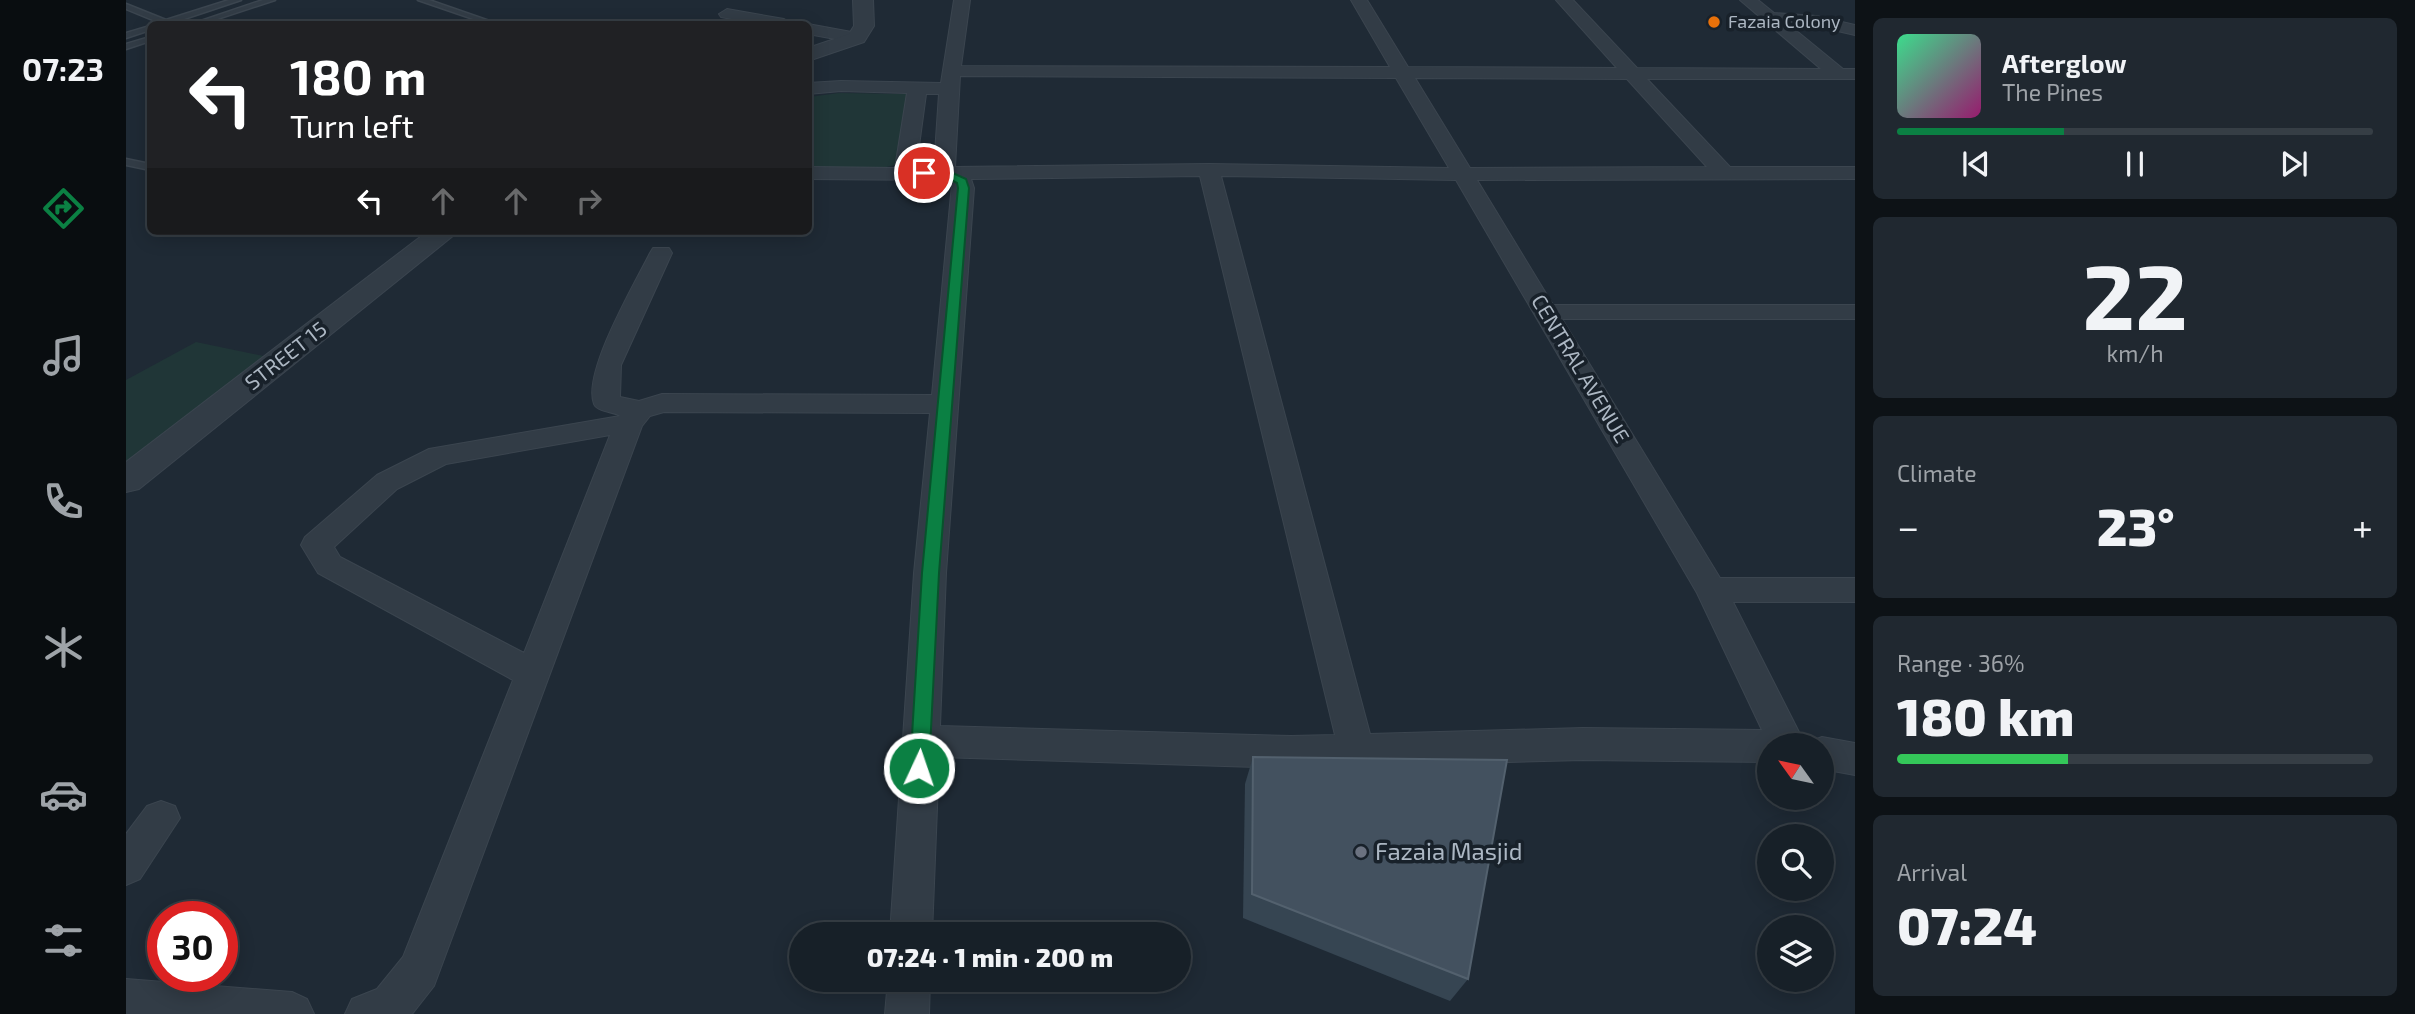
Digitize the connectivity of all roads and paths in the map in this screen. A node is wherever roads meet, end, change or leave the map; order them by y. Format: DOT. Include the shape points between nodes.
graph roads {
  1 [pos="237,0"];
  2 [pos="271,0"];
  3 [pos="422,0"];
  4 [pos="863,0"];
  5 [pos="962,0"];
  6 [pos="1359,0"];
  7 [pos="1564,0"];
  8 [pos="1748,0"];
  9 [pos="126,6"];
  10 [pos="727,14"];
  11 [pos="1770,18"];
  12 [pos="158,21"];
  13 [pos="173,21"];
  14 [pos="205,21"];
  15 [pos="485,21"];
  16 [pos="767,21"];
  17 [pos="147,29"];
  18 [pos="812,30"];
  19 [pos="1855,30"];
  20 [pos="126,36"];
  21 [pos="857,38"];
  22 [pos="147,40"];
  23 [pos="126,47"];
  24 [pos="812,54"];
  25 [pos="1402,71"];
  26 [pos="1630,72"];
  27 [pos="1847,74"];
  28 [pos="951,80"];
  29 [pos="812,89"];
  30 [pos="918,89"];
  31 [pos="126,162"];
  32 [pos="147,166"];
  33 [pos="1209,170"];
  34 [pos="944,172"];
  35 [pos="1723,172"];
  36 [pos="812,173"];
  37 [pos="905,173"];
  38 [pos="1855,173"];
  39 [pos="1465,174"];
  40 [pos="440,235"];
  41 [pos="661,253"];
  42 [pos="1546,312"];
  43 [pos="1846,312"];
  44 [pos="1855,332"];
  45 [pos="944,404"];
  46 [pos="634,417"];
  47 [pos="126,480"];
  48 [pos="1711,590"];
  49 [pos="1855,590"];
  50 [pos="533,674"];
  51 [pos="1782,733"];
  52 [pos="921,741"];
  53 [pos="1757,746"];
  54 [pos="1357,752"];
  55 [pos="1834,755"];
  56 [pos="1855,759"];
  57 [pos="161,818"];
  58 [pos="126,866"];
  59 [pos="912,922"];
  60 [pos="908,992"];
  61 [pos="126,1001"];
  62 [pos="292,1014"];
  63 [pos="367,1014"];
  64 [pos="907,1014"];
  1 -- 13 [label="lane"];
  2 -- 14 [label="lane"];
  3 -- 15 [label="lane"];
  4 -- 21 [label="street" via="864,26"];
  5 -- 28 [label="street"];
  6 -- 25 [label="street, CENTRAL AVENUE"];
  7 -- 26 [label="street"];
  8 -- 11 [label="street"];
  9 -- 12 [label="lane"];
  10 -- 16 [label="street"];
  11 -- 19 [label="street"];
  11 -- 27 [label="street"];
  17 -- 20 [label="lane"];
  18 -- 21 [label="street"];
  21 -- 24 [label="street"];
  22 -- 23 [label="lane"];
  25 -- 26 [label="street"];
  25 -- 28 [label="street"];
  25 -- 39 [label="street, CENTRAL AVENUE"];
  26 -- 27 [label="street"];
  26 -- 35 [label="street"];
  28 -- 30 [label="street"];
  28 -- 34 [label="street"];
  29 -- 30 [label="street"];
  30 -- 37 [label="street"];
  31 -- 32 [label="lane"];
  33 -- 34 [label="street"];
  33 -- 39 [label="street"];
  33 -- 54 [label="street"];
  34 -- 37 [label="street"];
  34 -- 45 [label="street" via="962,181 963,188"];
  35 -- 38 [label="street"];
  35 -- 39 [label="street"];
  36 -- 37 [label="street"];
  39 -- 42 [label="street, CENTRAL AVENUE"];
  40 -- 47 [label="street, STREET 15"];
  41 -- 46 [label="street" via="608,365 606,402"];
  42 -- 43 [label="street"];
  42 -- 48 [label="street, CENTRAL AVENUE"];
  43 -- 44 [label="street"];
  45 -- 46 [label="street" via="662,402"];
  45 -- 52 [label="street"];
  46 -- 50 [label="street"];
  46 -- 50 [label="street" via="439,456 387,482 316,545 329,565"];
  48 -- 49 [label="street"];
  48 -- 51 [label="street, CENTRAL AVENUE"];
  50 -- 63 [label="street" via="419,971 391,1006"];
  52 -- 54 [label="street"];
  52 -- 59 [label="street"];
  53 -- 54 [label="street" via="1583,744"];
  55 -- 56 [label="street"];
  57 -- 58 [label="street"];
  60 -- 64 [label="street"];
  61 -- 62 [label="street"];
}
